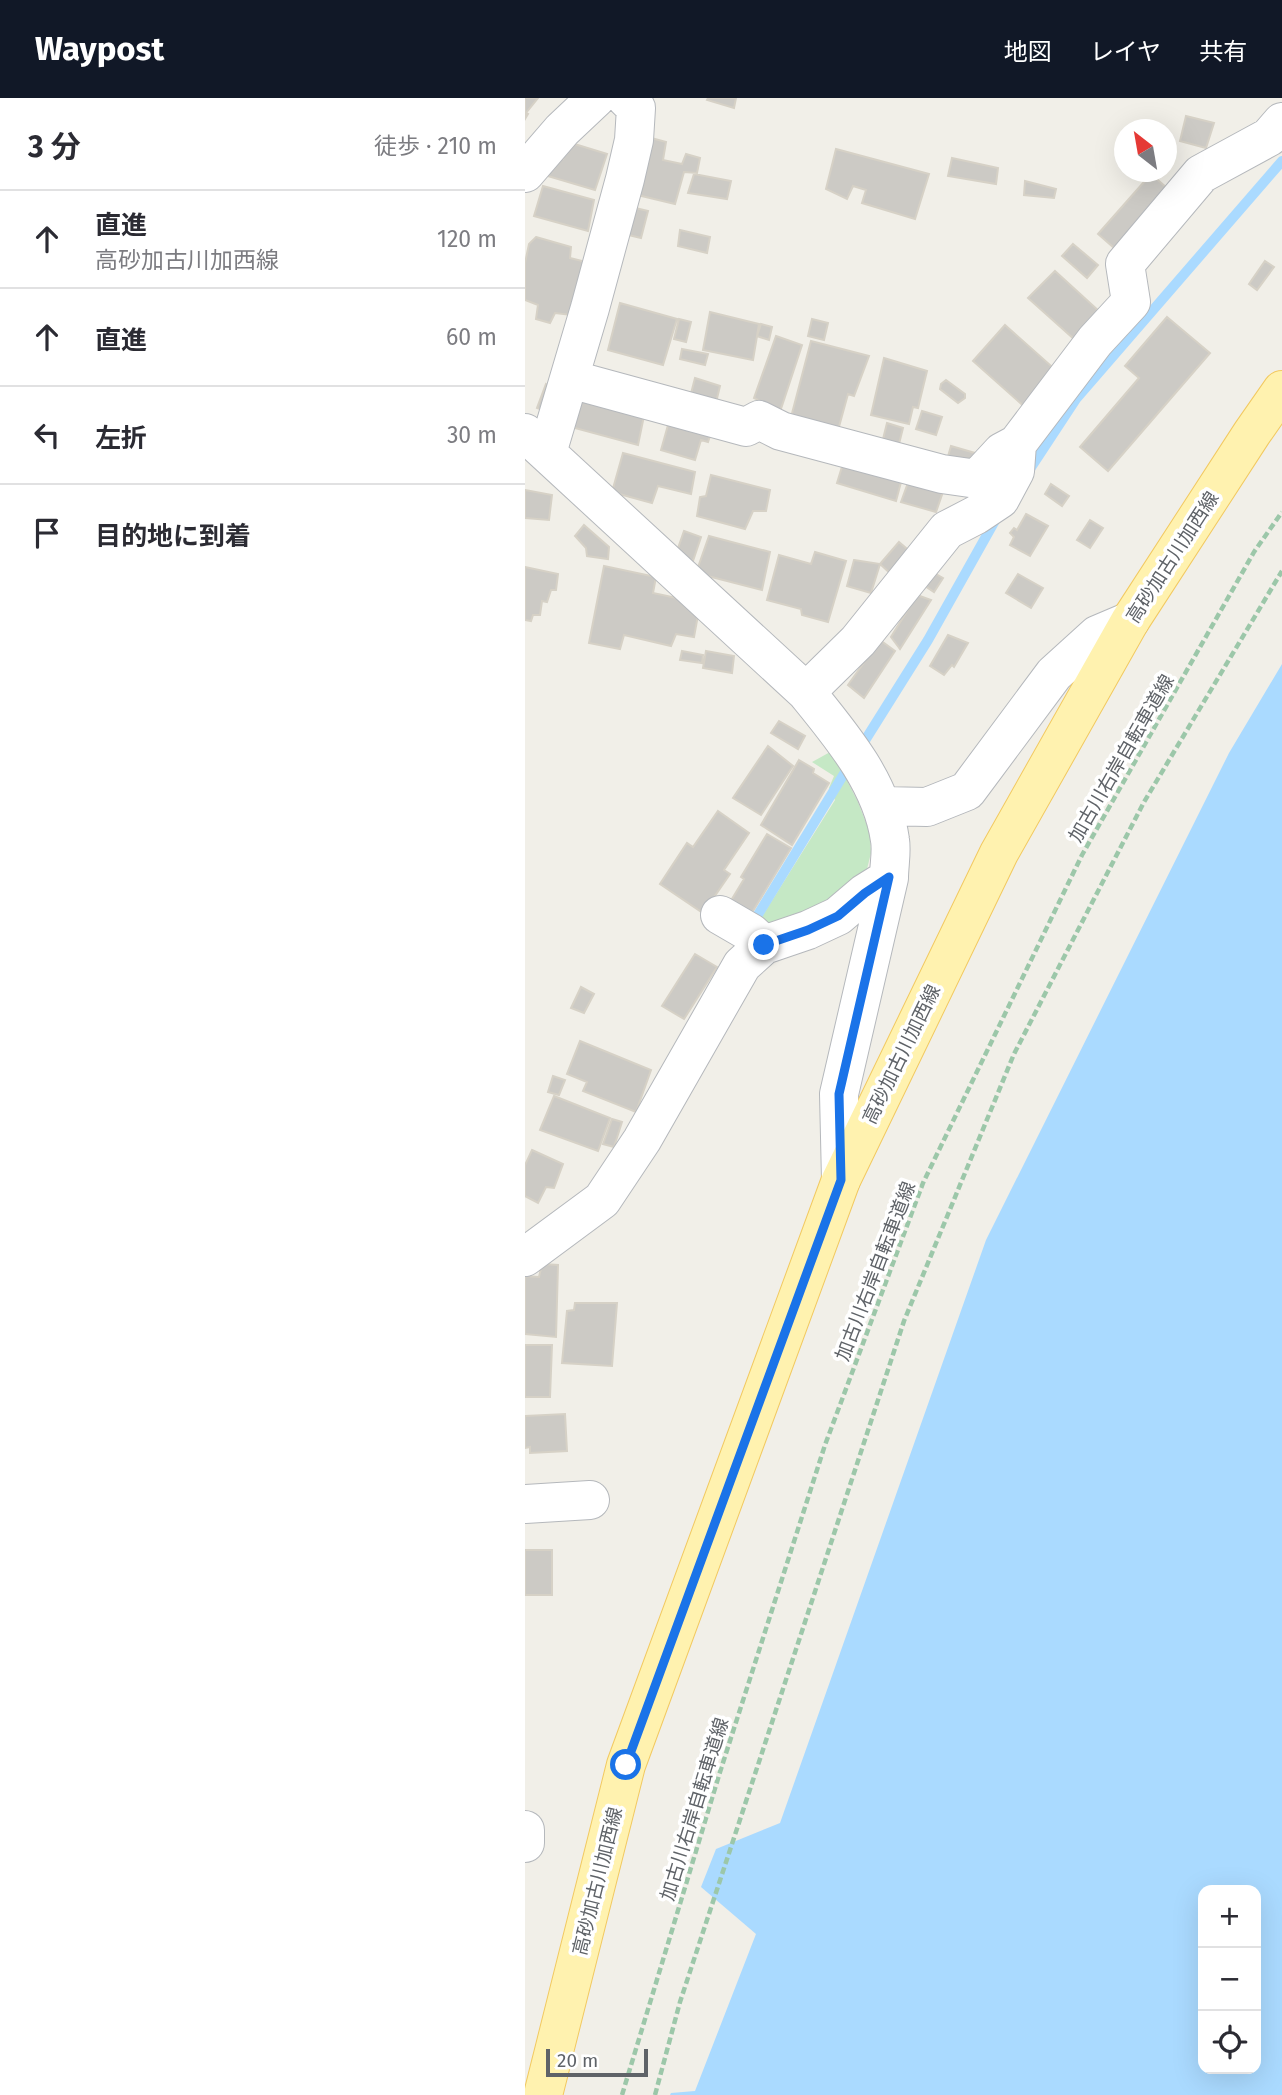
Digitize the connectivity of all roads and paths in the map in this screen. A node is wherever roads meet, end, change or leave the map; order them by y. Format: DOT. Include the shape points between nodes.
graph roads {
  1 [pos="596,98"];
  2 [pos="626,98"];
  3 [pos="1282,122"];
  4 [pos="525,173"];
  5 [pos="570,379"];
  6 [pos="1282,390"];
  7 [pos="536,443"];
  8 [pos="1017,444"];
  9 [pos="977,479"];
  10 [pos="1282,512"];
  11 [pos="947,530"];
  12 [pos="1282,571"];
  13 [pos="1131,621"];
  14 [pos="806,692"];
  15 [pos="883,806"];
  16 [pos="889,877"];
  17 [pos="841,1180"];
  18 [pos="525,1257"];
  19 [pos="590,1500"];
  20 [pos="525,1504"];
  21 [pos="525,1830"];
  22 [pos="525,1843"];
  23 [pos="543,2095"];
  24 [pos="622,2095"];
  25 [pos="655,2095"];
  1 -- 4 [label="street"];
  2 -- 5 [label="street" via="636,108 634,140"];
  3 -- 8 [label="street" via="1269,137 1201,174 1125,264 1131,302 1095,341"];
  5 -- 7 [label="street"];
  5 -- 9 [label="street" via="746,427 759,421 781,431"];
  6 -- 13 [label="main road, 高砂加古川加西線"];
  7 -- 14 [label="street"];
  8 -- 9 [label="street" via="1002,452"];
  8 -- 11 [label="street" via="1015,471 1000,499"];
  9 -- 11 [label="street"];
  10 -- 24 [label="path, 加古川右岸自転車道線" via="1254,552 1081,855 923,1183 825,1445"];
  11 -- 14 [label="street" via="858,641"];
  12 -- 25 [label="path" via="1144,802 1014,1054 909,1308 680,2002"];
  13 -- 15 [label="street" via="1097,635 1055,674 967,791 927,807"];
  13 -- 17 [label="main road, 高砂加古川加西線" via="999,853"];
  14 -- 15 [label="street" via="841,736"];
  15 -- 16 [label="street" via="891,842"];
  16 -- 17 [label="street" via="839,1094"];
  16 -- 18 [label="street" via="838,916 808,930 743,930 741,965 642,1140 602,1200"];
  17 -- 23 [label="main road, 高砂加古川加西線" via="626,1765"];
  19 -- 20 [label="street"];
  21 -- 22 [label="street"];
}
